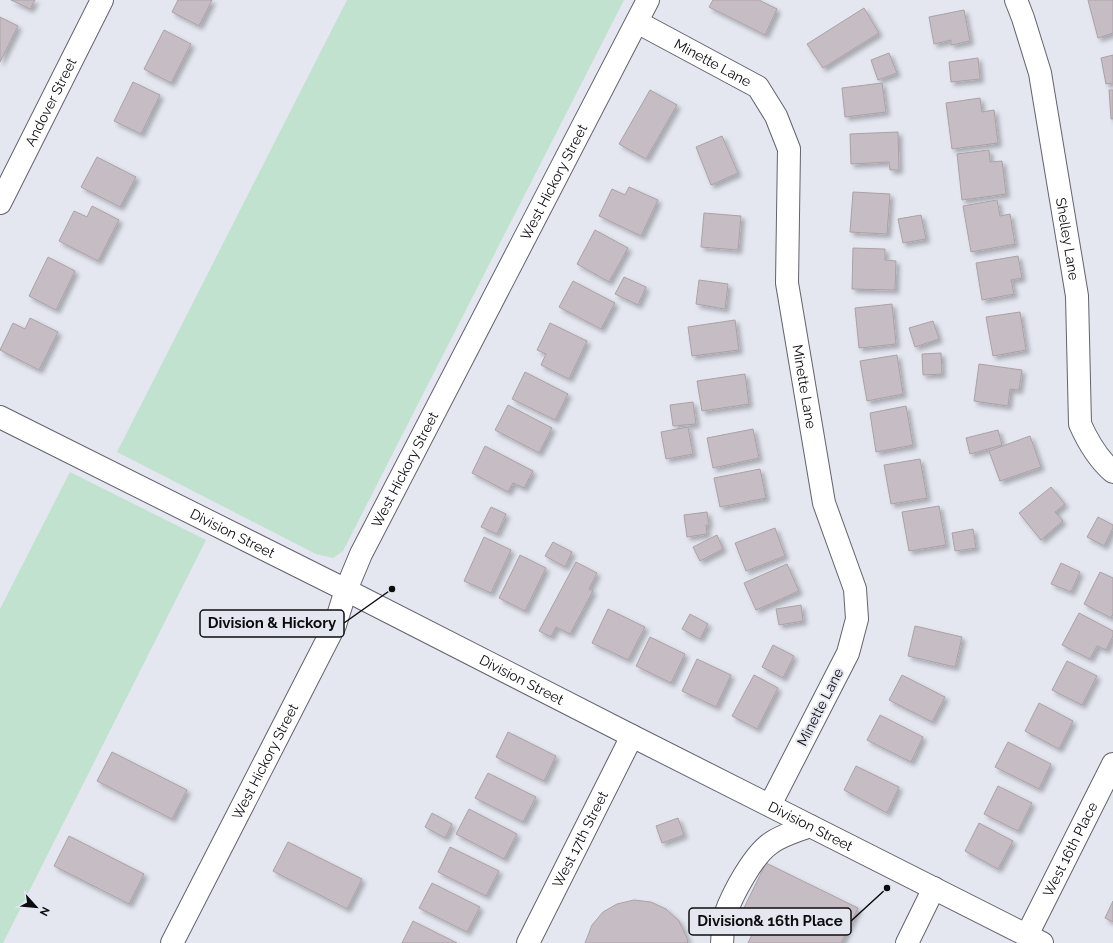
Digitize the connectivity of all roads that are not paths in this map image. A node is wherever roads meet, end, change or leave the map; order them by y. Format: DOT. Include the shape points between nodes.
graph roads {
  1 [pos="102,0"];
  2 [pos="648,0"];
  3 [pos="1016,0"];
  4 [pos="637,22"];
  5 [pos="0,203"];
  6 [pos="0,417"];
  7 [pos="1113,472"];
  8 [pos="346,590"];
  9 [pos="632,736"];
  10 [pos="1113,764"];
  11 [pos="770,805"];
  12 [pos="810,826"];
  13 [pos="934,888"];
  14 [pos="1035,939"];
  15 [pos="172,943"];
  16 [pos="528,943"];
  17 [pos="722,943"];
  18 [pos="907,943"];
  1 -- 5 [label="street, Andover Street"];
  2 -- 4 [label="street, West Hickory Street"];
  3 -- 7 [label="street, Shelley Lane" via="1040,73 1076,296 1080,424 1098,456"];
  4 -- 8 [label="street, West Hickory Street" via="361,554"];
  4 -- 11 [label="street, Minette Lane" via="758,87 776,116 789,149 787,283 824,503 855,589 857,619 848,653"];
  6 -- 8 [label="street, Division Street"];
  8 -- 9 [label="street, Division Street"];
  8 -- 15 [label="street, West Hickory Street" via="335,625"];
  9 -- 11 [label="street, Division Street"];
  9 -- 16 [label="street, West 17th Street"];
  10 -- 14 [label="street, West 16th Place"];
  11 -- 12 [label="street, Division Street"];
  12 -- 13 [label="street, Division Street"];
  12 -- 17 [label="street" via="775,840 756,858 741,880 725,916"];
  13 -- 14 [label="street, Division Street"];
  13 -- 18 [label="street"];
}
